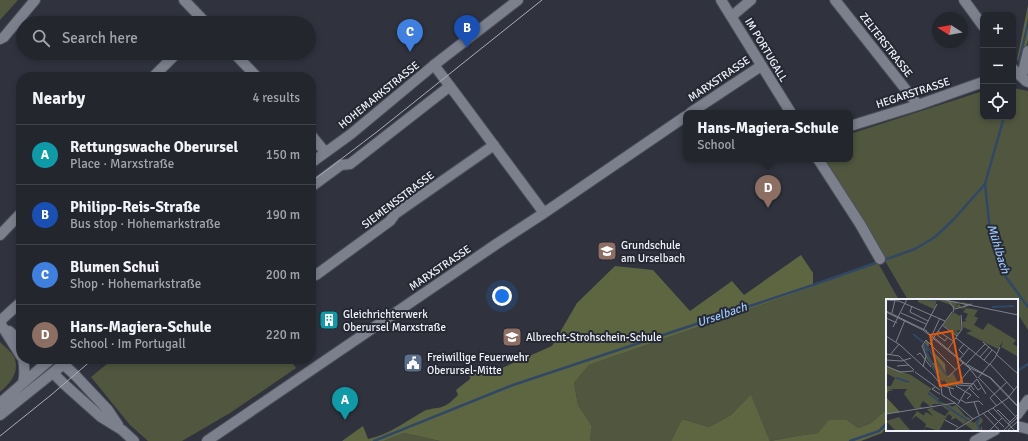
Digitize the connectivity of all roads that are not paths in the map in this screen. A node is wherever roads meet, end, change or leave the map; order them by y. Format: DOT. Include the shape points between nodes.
graph roads {
  1 [pos="35,0"];
  2 [pos="184,0"];
  3 [pos="518,0"];
  4 [pos="721,0"];
  5 [pos="752,0"];
  6 [pos="835,0"];
  7 [pos="964,0"];
  8 [pos="22,16"];
  9 [pos="199,16"];
  10 [pos="732,16"];
  11 [pos="980,22"];
  12 [pos="16,23"];
  13 [pos="0,39"];
  14 [pos="1028,51"];
  15 [pos="170,60"];
  16 [pos="241,60"];
  17 [pos="434,66"];
  18 [pos="762,66"];
  19 [pos="158,72"];
  20 [pos="252,72"];
  21 [pos="1016,72"];
  22 [pos="1025,79"];
  23 [pos="980,83"];
  24 [pos="450,86"];
  25 [pos="918,105"];
  26 [pos="695,110"];
  27 [pos="789,110"];
  28 [pos="683,118"];
  29 [pos="853,125"];
  30 [pos="316,141"];
  31 [pos="494,145"];
  32 [pos="325,152"];
  33 [pos="316,159"];
  34 [pos="820,162"];
  35 [pos="316,183"];
  36 [pos="544,213"];
  37 [pos="16,218"];
  38 [pos="0,235"];
  39 [pos="880,259"];
  40 [pos="316,275"];
  41 [pos="16,307"];
  42 [pos="0,322"];
  43 [pos="16,330"];
  44 [pos="16,337"];
  45 [pos="16,348"];
  46 [pos="25,364"];
  47 [pos="42,364"];
  48 [pos="47,364"];
  49 [pos="60,364"];
  50 [pos="66,364"];
  51 [pos="52,373"];
  52 [pos="23,383"];
  53 [pos="1028,400"];
  54 [pos="0,403"];
  55 [pos="1018,414"];
  56 [pos="0,416"];
  57 [pos="1018,426"];
  58 [pos="1028,428"];
  59 [pos="122,430"];
  60 [pos="993,431"];
  61 [pos="134,441"];
  62 [pos="207,441"];
  63 [pos="975,441"];
  1 -- 8 [label="street"];
  2 -- 9 [label="street"];
  3 -- 17 [label="street, HOHEMARKSTRASSE"];
  4 -- 10 [label="street, IM PORTUGALL"];
  5 -- 10 [label="street"];
  6 -- 25 [label="street, ZELTERSTRASSE"];
  7 -- 11 [label="street"];
  10 -- 18 [label="street, IM PORTUGALL"];
  12 -- 13 [label="street"];
  14 -- 22 [label="street"];
  15 -- 19 [label="street"];
  16 -- 20 [label="street"];
  17 -- 24 [label="street"];
  17 -- 32 [label="street, HOHEMARKSTRASSE"];
  18 -- 26 [label="street, MARXSTRASSE"];
  18 -- 27 [label="street, IM PORTUGALL"];
  21 -- 22 [label="street"];
  23 -- 25 [label="street, HEGARSTRASSE"];
  24 -- 31 [label="street"];
  24 -- 35 [label="street" via="350,164 341,165"];
  25 -- 29 [label="street, HEGARSTRASSE"];
  28 -- 36 [label="street, MARXSTRASSE"];
  30 -- 32 [label="street"];
  31 -- 36 [label="street"];
  31 -- 40 [label="street, SIEMENSSTRASSE" via="395,214 390,221"];
  32 -- 33 [label="street, HOHEMARKSTRASSE"];
  34 -- 39 [label="street"];
  36 -- 62 [label="street, MARXSTRASSE"];
  37 -- 38 [label="street"];
  41 -- 42 [label="street"];
  42 -- 43 [label="street"];
  42 -- 44 [label="street"];
  42 -- 45 [label="street"];
  46 -- 52 [label="street"];
  47 -- 52 [label="street"];
  48 -- 51 [label="street"];
  49 -- 51 [label="street"];
  50 -- 59 [label="street" via="108,410"];
  51 -- 56 [label="street"];
  51 -- 59 [label="street" via="101,417"];
  52 -- 54 [label="street"];
  53 -- 55 [label="street"];
  57 -- 58 [label="street"];
  59 -- 61 [label="street"];
  60 -- 63 [label="street"];
}
